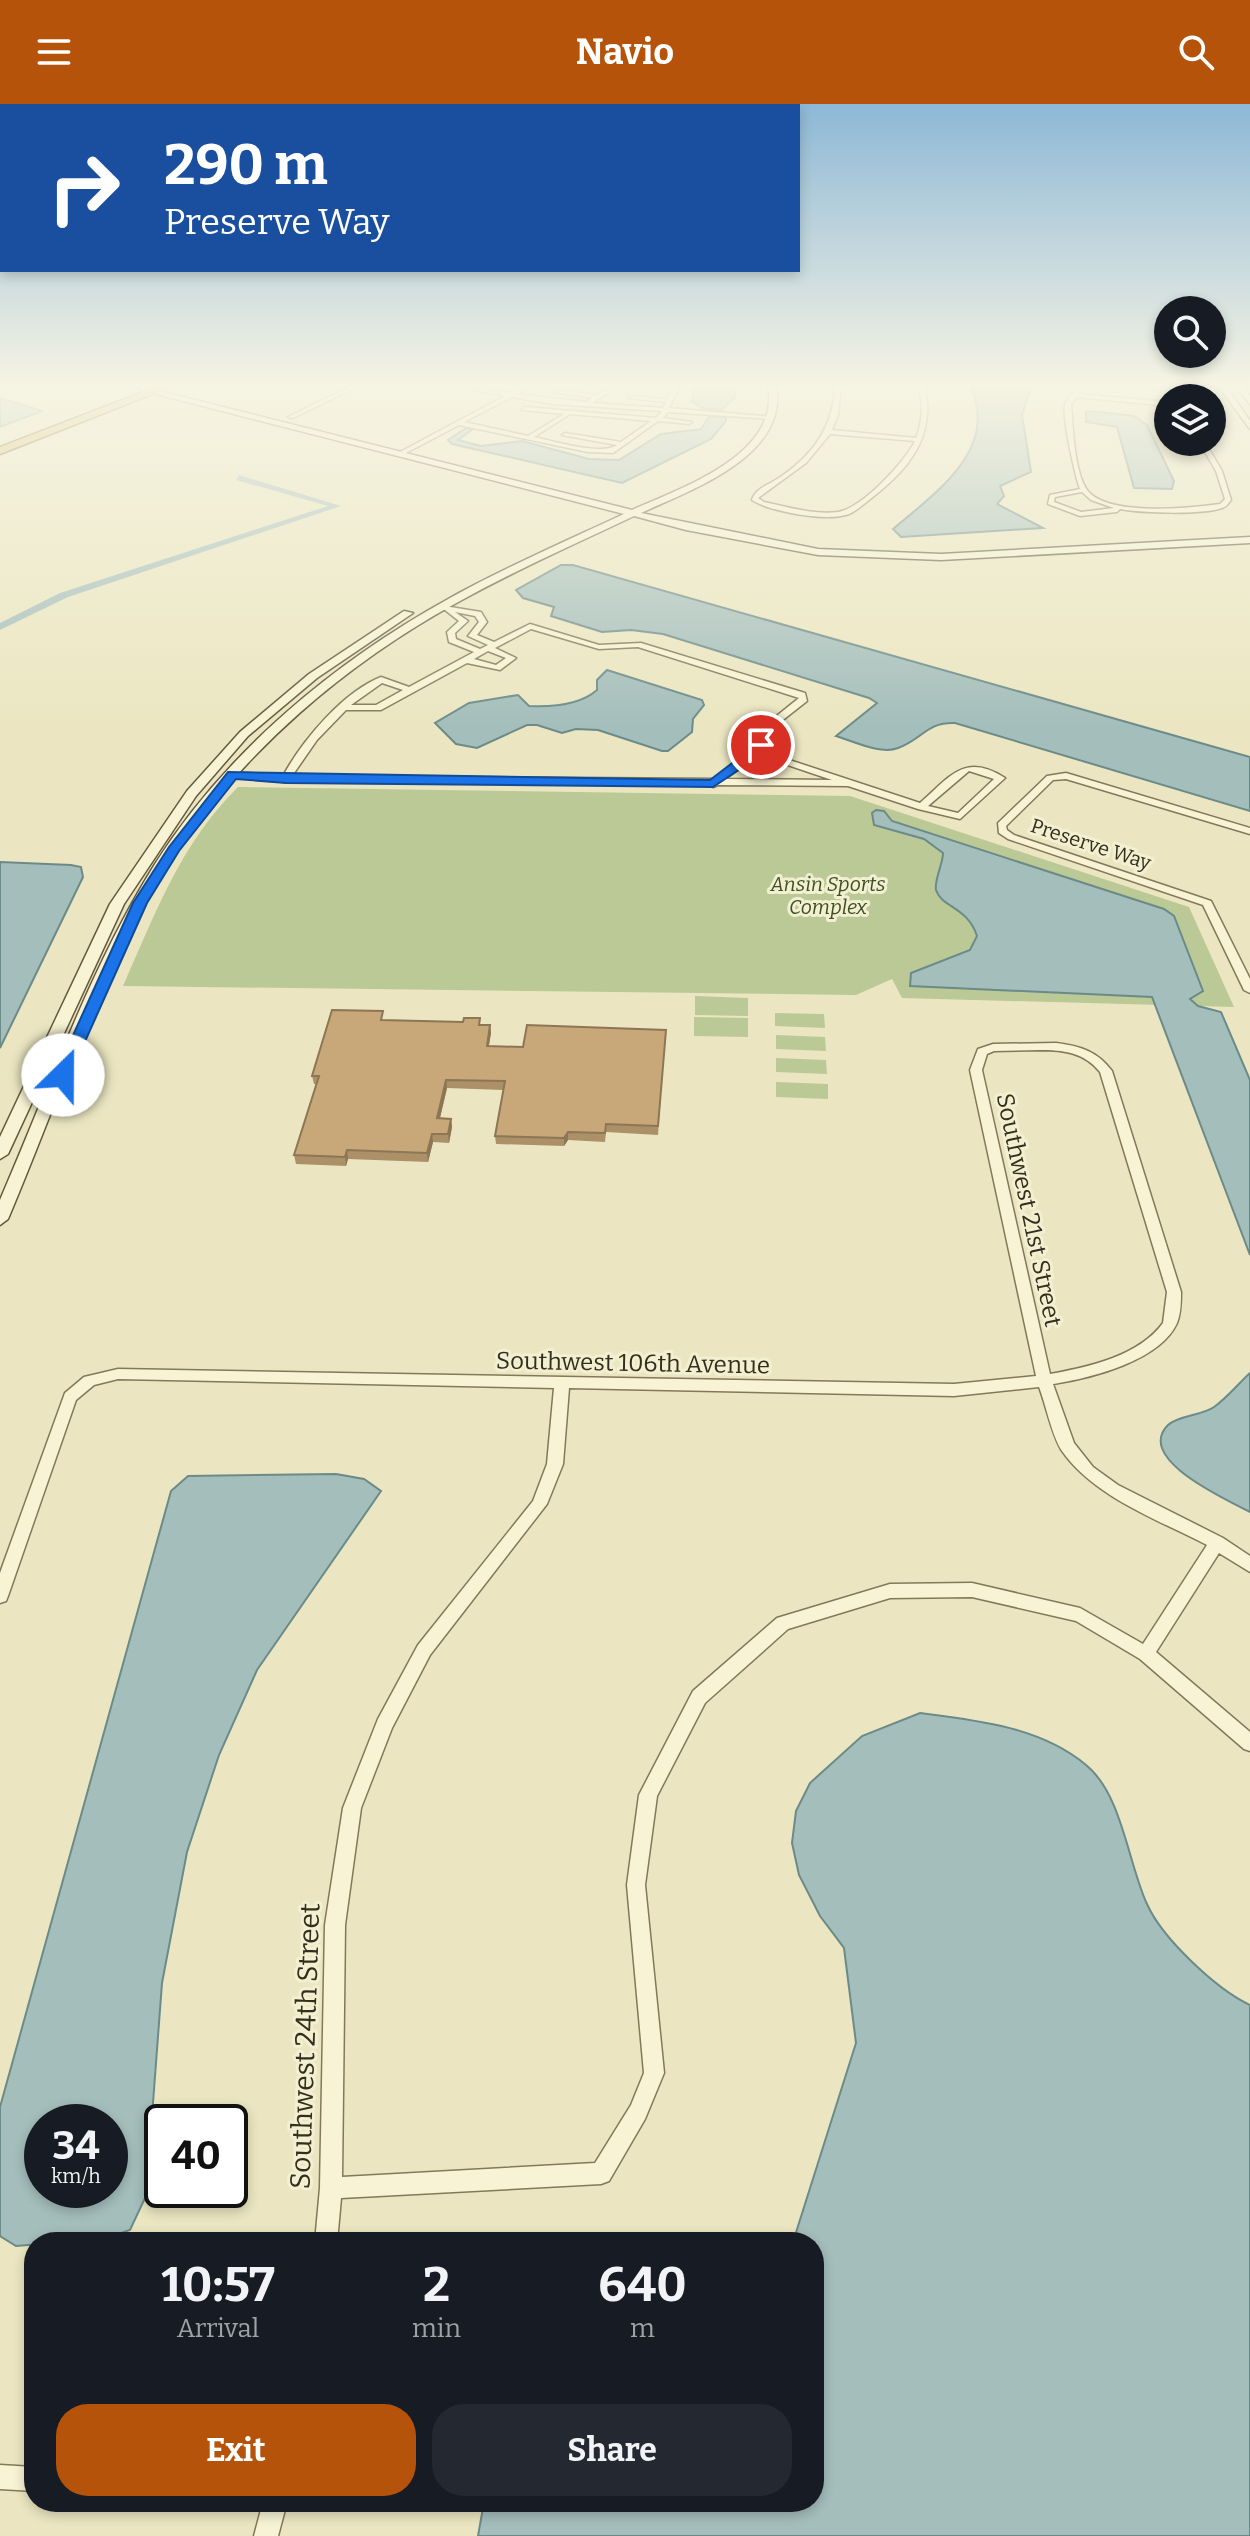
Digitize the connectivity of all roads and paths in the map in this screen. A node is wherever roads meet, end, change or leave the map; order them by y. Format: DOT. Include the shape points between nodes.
graph roads {
  1 [pos="578,499"];
  2 [pos="601,499"];
  3 [pos="648,499"];
  4 [pos="662,499"];
  5 [pos="755,499"];
  6 [pos="863,499"];
  7 [pos="1050,499"];
  8 [pos="1093,499"];
  9 [pos="1229,499"];
  10 [pos="647,507"];
  11 [pos="632,508"];
  12 [pos="1121,508"];
  13 [pos="618,510"];
  14 [pos="1250,532"];
  15 [pos="1250,540"];
  16 [pos="1201,541"];
  17 [pos="1238,551"];
  18 [pos="950,552"];
  19 [pos="441,607"];
  20 [pos="487,648"];
  21 [pos="466,660"];
  22 [pos="410,690"];
  23 [pos="346,707"];
  24 [pos="757,752"];
  25 [pos="233,775"];
  26 [pos="286,779"];
  27 [pos="848,783"];
  28 [pos="713,784"];
  29 [pos="921,807"];
  30 [pos="1250,831"];
  31 [pos="1250,990"];
  32 [pos="0,1154"];
  33 [pos="0,1219"];
  34 [pos="1165,1331"];
  35 [pos="1044,1379"];
  36 [pos="562,1384"];
  37 [pos="1217,1543"];
  38 [pos="1250,1565"];
  39 [pos="0,1596"];
  40 [pos="1146,1654"];
  41 [pos="1250,1743"];
  42 [pos="331,2188"];
  43 [pos="327,2232"];
  44 [pos="0,2477"];
  45 [pos="24,2478"];
  46 [pos="272,2512"];
  47 [pos="266,2536"];
  1 -- 13 [label="street"];
  2 -- 11 [label="street"];
  3 -- 11 [label="street"];
  4 -- 10 [label="street"];
  5 -- 6 [label="street" via="826,513 848,512"];
  7 -- 12 [label="street" via="1080,514"];
  8 -- 12 [label="street"];
  9 -- 12 [label="street" via="1222,506"];
  10 -- 11 [label="street"];
  10 -- 18 [label="street" via="758,535 825,545"];
  11 -- 13 [label="street"];
  11 -- 18 [label="street" via="746,541 818,552 896,557"];
  11 -- 19 [label="street"];
  13 -- 32 [label="street" via="455,587 380,629 244,734 191,794 117,904"];
  14 -- 18 [label="street"];
  15 -- 16 [label="street"];
  16 -- 17 [label="street"];
  16 -- 18 [label="street"];
  19 -- 20 [label="street" via="478,614 483,622 472,636"];
  19 -- 20 [label="street" via="464,621 451,632 452,640"];
  19 -- 25 [label="street" via="338,674"];
  20 -- 21 [label="street"];
  20 -- 21 [label="street" via="512,658 497,668"];
  20 -- 24 [label="street" via="530,626 599,647 638,645 802,695 804,699 761,733"];
  21 -- 22 [label="street"];
  22 -- 23 [label="street" via="378,708"];
  22 -- 23 [label="street" via="377,681"];
  23 -- 26 [label="street" via="293,760"];
  24 -- 27 [label="street"];
  24 -- 28 [label="street"];
  25 -- 26 [label="street"];
  25 -- 33 [label="street" via="140,903"];
  26 -- 28 [label="street"];
  27 -- 28 [label="street"];
  27 -- 29 [label="street"];
  29 -- 29 [label="street" via="960,816 1000,778 966,769"];
  30 -- 31 [label="street, Preserve Way" via="1066,776 1050,778 1001,825 1011,837 1207,903"];
  34 -- 35 [label="street, Southwest 106th Avenue" via="1141,1350 1104,1365"];
  34 -- 35 [label="street, Southwest 21st Street" via="1174,1315 1174,1292 1106,1071 1095,1056 1073,1049 982,1052 976,1070"];
  35 -- 36 [label="street, Southwest 106th Avenue" via="954,1390"];
  35 -- 37 [label="street, Southwest 21st Street" via="1067,1446 1088,1471"];
  36 -- 39 [label="street, Southwest 106th Avenue" via="118,1374 89,1381 70,1397"];
  36 -- 42 [label="street, Southwest 24th Street" via="555,1464 539,1504 424,1650 384,1725 352,1808 335,1925"];
  37 -- 38 [label="street, Southwest 21st Street"];
  37 -- 40 [label="street"];
  40 -- 41 [label="street"];
  40 -- 42 [label="street" via="1080,1615 972,1590 890,1591 783,1623 699,1697 648,1795 636,1885 654,2073 638,2112 601,2173"];
  42 -- 43 [label="street, Southwest 24th Street"];
  44 -- 45 [label="street"];
  46 -- 47 [label="street"];
}
